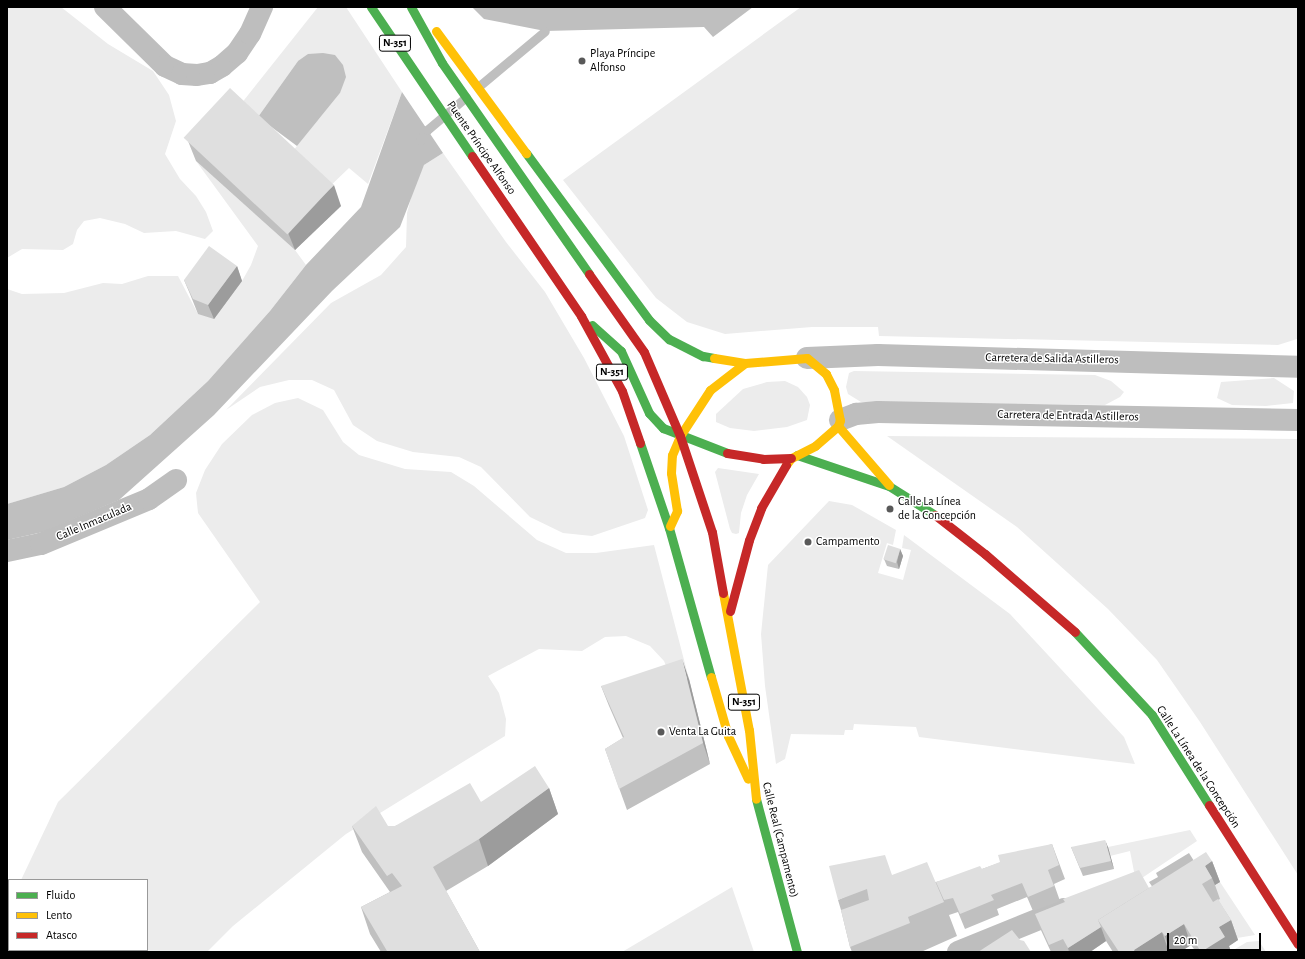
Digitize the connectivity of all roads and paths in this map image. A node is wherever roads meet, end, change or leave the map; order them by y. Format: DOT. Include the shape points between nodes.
graph roads {
  1 [pos="105,7"];
  2 [pos="262,7"];
  3 [pos="371,7"];
  4 [pos="410,7"];
  5 [pos="416,7"];
  6 [pos="581,316"];
  7 [pos="807,358"];
  8 [pos="745,363"];
  9 [pos="1298,367"];
  10 [pos="1298,420"];
  11 [pos="839,423"];
  12 [pos="680,436"];
  13 [pos="794,457"];
  14 [pos="176,480"];
  15 [pos="890,486"];
  16 [pos="669,528"];
  17 [pos="7,551"];
  18 [pos="729,614"];
  19 [pos="754,791"];
  20 [pos="1081,902"];
  21 [pos="1298,944"];
  22 [pos="797,952"];
  23 [pos="958,952"];
  1 -- 2 [label="street" via="165,66 182,74 197,75 210,73 237,53 250,34"];
  3 -- 6 [label="main road, Puente Príncipe Alfonso / N-351"];
  4 -- 12 [label="main road, Puente Príncipe Alfonso / N-351" via="442,62 644,352"];
  5 -- 8 [label="main road" via="454,54 649,320 668,339 703,356"];
  6 -- 12 [label="main road" via="621,351 650,413 663,428"];
  6 -- 16 [label="main road, N-351" via="622,391"];
  7 -- 8 [label="main road"];
  7 -- 9 [label="street, Carretera de Salida Astilleros" via="878,355"];
  7 -- 11 [label="main road" via="826,374 834,390"];
  8 -- 12 [label="main road" via="710,390"];
  10 -- 11 [label="street, Carretera de Entrada Astilleros" via="878,412 856,414"];
  11 -- 13 [label="main road" via="815,446"];
  11 -- 15 [label="main road, Calle La Línea de la Concepción"];
  12 -- 13 [label="main road" via="731,455 763,459"];
  12 -- 16 [label="main road" via="672,455 677,511"];
  12 -- 18 [label="main road, N-351" via="712,532"];
  13 -- 15 [label="main road, Calle La Línea de la Concepción"];
  13 -- 18 [label="main road" via="761,508 749,540"];
  14 -- 17 [label="street, Calle Inmaculada" via="149,499 41,544"];
  15 -- 21 [label="main road, Calle La Línea de la Concepción" via="926,508 985,554 1069,626 1152,715"];
  16 -- 19 [label="main road, N-351" via="728,736"];
  18 -- 19 [label="main road, Calle Real (Campamento) / N-351" via="749,730"];
  19 -- 22 [label="main road, Calle Real (Campamento) / N-351"];
  20 -- 23 [label="street"];
}
